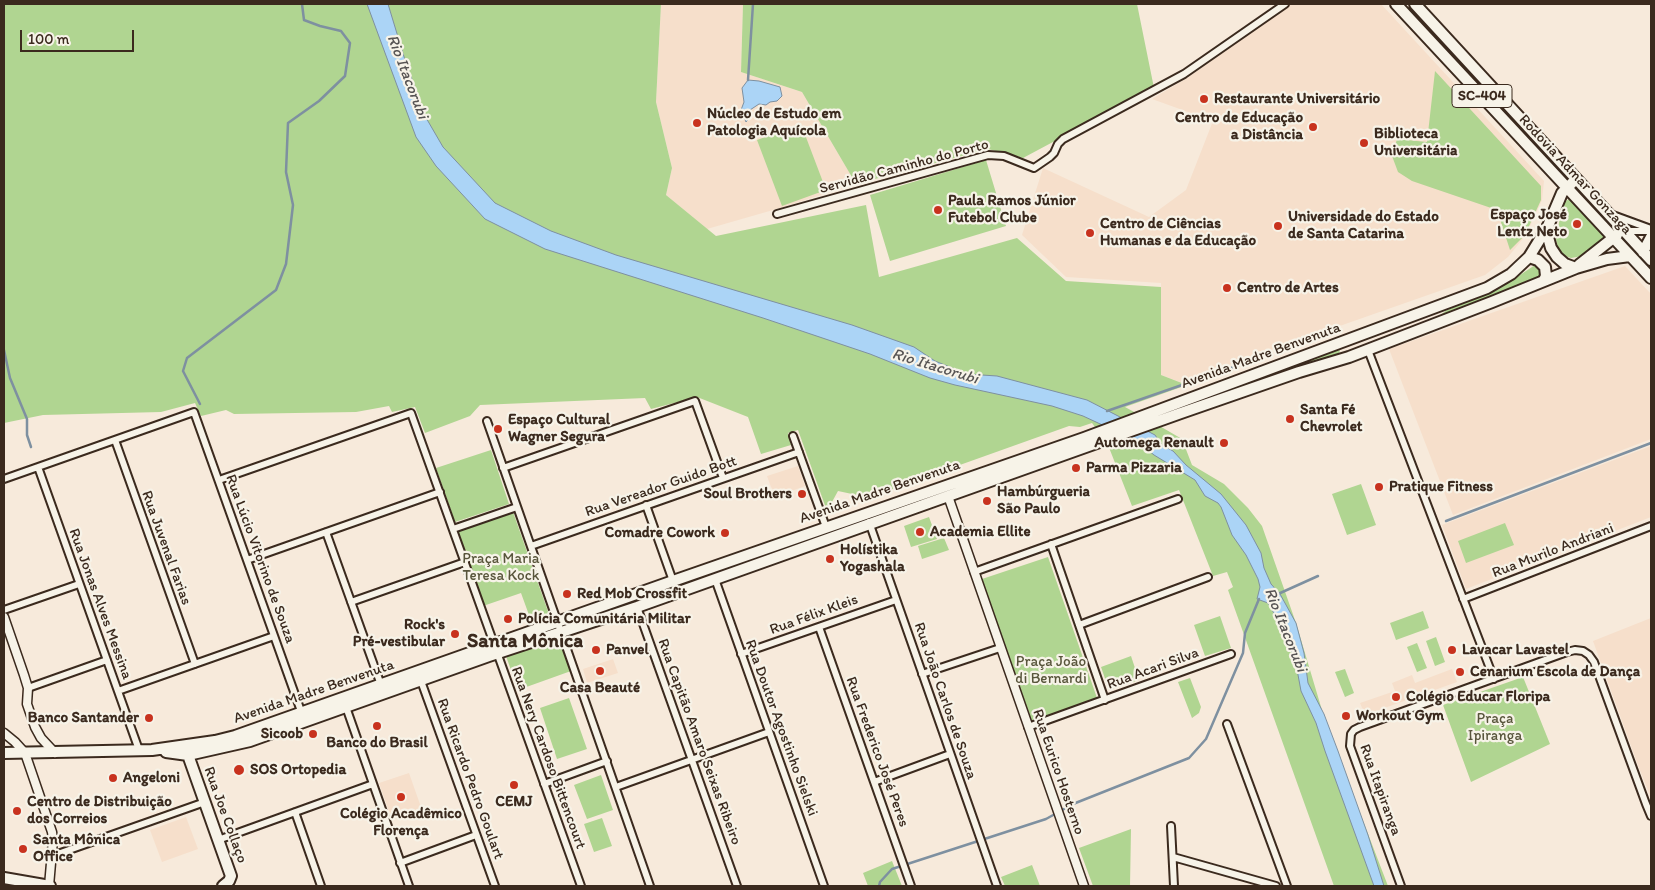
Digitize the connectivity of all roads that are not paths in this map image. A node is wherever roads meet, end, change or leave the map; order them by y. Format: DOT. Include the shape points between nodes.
graph roads {
  1 [pos="1285,4"];
  2 [pos="1396,4"];
  3 [pos="1415,4"];
  4 [pos="1576,179"];
  5 [pos="1567,188"];
  6 [pos="1607,213"];
  7 [pos="777,214"];
  8 [pos="1548,226"];
  9 [pos="1624,230"];
  10 [pos="1651,230"];
  11 [pos="1613,237"];
  12 [pos="1651,237"];
  13 [pos="1643,252"];
  14 [pos="1630,256"];
  15 [pos="1529,258"];
  16 [pos="1651,260"];
  17 [pos="1576,268"];
  18 [pos="1651,278"];
  19 [pos="1544,280"];
  20 [pos="1383,326"];
  21 [pos="1340,342"];
  22 [pos="1368,350"];
  23 [pos="1339,360"];
  24 [pos="487,422"];
  25 [pos="793,436"];
  26 [pos="115,440"];
  27 [pos="799,452"];
  28 [pos="38,467"];
  29 [pos="504,468"];
  30 [pos="723,478"];
  31 [pos="4,479"];
  32 [pos="218,480"];
  33 [pos="945,485"];
  34 [pos="440,492"];
  35 [pos="948,496"];
  36 [pos="1178,499"];
  37 [pos="646,505"];
  38 [pos="517,507"];
  39 [pos="866,513"];
  40 [pos="870,524"];
  41 [pos="1651,526"];
  42 [pos="826,527"];
  43 [pos="453,529"];
  44 [pos="326,532"];
  45 [pos="1051,544"];
  46 [pos="531,546"];
  47 [pos="247,560"];
  48 [pos="465,562"];
  49 [pos="974,572"];
  50 [pos="1208,577"];
  51 [pos="714,579"];
  52 [pos="673,580"];
  53 [pos="79,584"];
  54 [pos="1463,599"];
  55 [pos="896,600"];
  56 [pos="351,602"];
  57 [pos="637,607"];
  58 [pos="4,610"];
  59 [pos="4,617"];
  60 [pos="558,621"];
  61 [pos="1079,625"];
  62 [pos="819,627"];
  63 [pos="562,632"];
  64 [pos="274,636"];
  65 [pos="1000,648"];
  66 [pos="496,649"];
  67 [pos="741,654"];
  68 [pos="1231,654"];
  69 [pos="107,660"];
  70 [pos="195,664"];
  71 [pos="922,674"];
  72 [pos="1494,679"];
  73 [pos="421,681"];
  74 [pos="381,685"];
  75 [pos="28,688"];
  76 [pos="118,691"];
  77 [pos="1105,700"];
  78 [pos="346,707"];
  79 [pos="302,714"];
  80 [pos="1228,724"];
  81 [pos="1028,727"];
  82 [pos="769,732"];
  83 [pos="4,733"];
  84 [pos="139,750"];
  85 [pos="152,750"];
  86 [pos="4,753"];
  87 [pos="25,753"];
  88 [pos="55,753"];
  89 [pos="950,754"];
  90 [pos="188,755"];
  91 [pos="692,759"];
  92 [pos="607,761"];
  93 [pos="874,782"];
  94 [pos="373,784"];
  95 [pos="544,784"];
  96 [pos="616,786"];
  97 [pos="205,802"];
  98 [pos="295,812"];
  99 [pos="1651,816"];
  100 [pos="1171,826"];
  101 [pos="476,835"];
  102 [pos="218,840"];
  103 [pos="52,856"];
  104 [pos="1173,856"];
  105 [pos="400,863"];
  106 [pos="4,878"];
  107 [pos="233,881"];
  108 [pos="49,886"];
  109 [pos="223,886"];
  110 [pos="321,886"];
  111 [pos="409,886"];
  112 [pos="495,886"];
  113 [pos="579,886"];
  114 [pos="650,886"];
  115 [pos="737,886"];
  116 [pos="824,886"];
  117 [pos="910,886"];
  118 [pos="997,886"];
  119 [pos="1084,886"];
  120 [pos="1174,886"];
  121 [pos="1276,886"];
  122 [pos="1287,886"];
  123 [pos="1401,886"];
  1 -- 7 [label="street, Servidão Caminho do Porto" via="1184,74 1063,139 1050,157 1034,168 1004,156 988,155"];
  2 -- 5 [label="main road, Rodovia Admar Gonzaga / SC-404"];
  3 -- 4 [label="main road, Rodovia Admar Gonzaga / SC-404"];
  4 -- 5 [label="main road, Avenida Madre Benvenuta"];
  4 -- 6 [label="main road, Rodovia Admar Gonzaga / SC-404"];
  5 -- 8 [label="main road, Avenida Madre Benvenuta"];
  5 -- 11 [label="main road, Rodovia Admar Gonzaga / SC-404"];
  6 -- 9 [label="main road, Rodovia Admar Gonzaga / SC-404"];
  6 -- 10 [label="street"];
  8 -- 15 [label="main road, Avenida Madre Benvenuta"];
  8 -- 17 [label="main road" via="1551,248 1565,264"];
  9 -- 10 [label="street"];
  9 -- 11 [label="main road, Avenida Madre Benvenuta"];
  9 -- 13 [label="main road, Rodovia Admar Gonzaga / SC-404"];
  11 -- 14 [label="main road, Rodovia Admar Gonzaga / SC-404"];
  11 -- 17 [label="main road, Avenida Madre Benvenuta"];
  12 -- 13 [label="main road"];
  13 -- 16 [label="main road, Rodovia Admar Gonzaga / SC-404"];
  14 -- 17 [label="main road, Avenida Madre Benvenuta"];
  14 -- 18 [label="main road, Rodovia Admar Gonzaga / SC-404"];
  15 -- 19 [label="main road" via="1545,266"];
  15 -- 20 [label="main road, Avenida Madre Benvenuta" via="1512,274 1487,288"];
  17 -- 19 [label="main road, Avenida Madre Benvenuta"];
  19 -- 22 [label="main road, Avenida Madre Benvenuta"];
  20 -- 21 [label="main road, Avenida Madre Benvenuta"];
  20 -- 22 [label="main road"];
  21 -- 23 [label="main road"];
  21 -- 33 [label="main road, Avenida Madre Benvenuta" via="1084,438"];
  22 -- 23 [label="main road, Avenida Madre Benvenuta"];
  22 -- 54 [label="street"];
  23 -- 35 [label="main road, Avenida Madre Benvenuta"];
  24 -- 29 [label="street"];
  25 -- 27 [label="street"];
  26 -- 28 [label="street"];
  26 -- 32 [label="street, Rua Lúcio Vitorino de Souza" via="194,412"];
  26 -- 70 [label="street, Rua Juvenal Farias"];
  27 -- 30 [label="street, Rua Vereador Guido Bott"];
  27 -- 42 [label="street"];
  28 -- 31 [label="street"];
  28 -- 53 [label="street, Rua Jonas Alves Messina"];
  29 -- 30 [label="street" via="696,401"];
  29 -- 38 [label="street"];
  30 -- 37 [label="street, Rua Vereador Guido Bott"];
  32 -- 34 [label="street, Rua Nery Cardoso Bittencourt" via="411,413"];
  32 -- 47 [label="street, Rua Lúcio Vitorino de Souza"];
  33 -- 35 [label="main road"];
  33 -- 39 [label="main road, Avenida Madre Benvenuta"];
  34 -- 43 [label="street, Rua Nery Cardoso Bittencourt"];
  34 -- 44 [label="street"];
  35 -- 40 [label="main road, Avenida Madre Benvenuta"];
  35 -- 49 [label="street, Rua Eurico Hosterno"];
  36 -- 45 [label="street"];
  37 -- 46 [label="street, Rua Vereador Guido Bott"];
  37 -- 52 [label="street"];
  38 -- 43 [label="street"];
  38 -- 46 [label="street"];
  39 -- 40 [label="street, Rua João Carlos de Souza"];
  39 -- 42 [label="main road, Avenida Madre Benvenuta"];
  40 -- 51 [label="main road, Avenida Madre Benvenuta"];
  40 -- 55 [label="street, Rua João Carlos de Souza"];
  41 -- 54 [label="street, Rua Murilo Andriani"];
  42 -- 52 [label="main road, Avenida Madre Benvenuta"];
  43 -- 48 [label="street, Rua Nery Cardoso Bittencourt"];
  44 -- 47 [label="street"];
  44 -- 56 [label="street"];
  45 -- 49 [label="street"];
  45 -- 61 [label="street"];
  46 -- 60 [label="street"];
  47 -- 64 [label="street, Rua Lúcio Vitorino de Souza"];
  48 -- 56 [label="street"];
  48 -- 66 [label="street, Rua Nery Cardoso Bittencourt"];
  49 -- 65 [label="street, Rua Eurico Hosterno"];
  50 -- 61 [label="street"];
  51 -- 57 [label="main road, Avenida Madre Benvenuta"];
  51 -- 67 [label="street, Rua Doutor Agostinho Sielski"];
  52 -- 60 [label="main road, Avenida Madre Benvenuta"];
  53 -- 58 [label="street"];
  53 -- 69 [label="street, Rua Jonas Alves Messina"];
  54 -- 72 [label="street"];
  55 -- 62 [label="street, Rua Félix Kleis"];
  55 -- 71 [label="street, Rua João Carlos de Souza"];
  56 -- 74 [label="street"];
  57 -- 63 [label="main road, Avenida Madre Benvenuta"];
  57 -- 91 [label="street, Rua Capitão Amaro Seixas Ribeiro"];
  59 -- 75 [label="street"];
  60 -- 63 [label="street"];
  60 -- 66 [label="main road, Avenida Madre Benvenuta"];
  61 -- 77 [label="street"];
  62 -- 67 [label="street, Rua Félix Kleis"];
  62 -- 93 [label="street, Rua Frederico José Peres"];
  63 -- 66 [label="main road, Avenida Madre Benvenuta"];
  63 -- 92 [label="street"];
  64 -- 70 [label="street"];
  64 -- 79 [label="street, Rua Lúcio Vitorino de Souza"];
  65 -- 71 [label="street"];
  65 -- 81 [label="street, Rua Eurico Hosterno"];
  66 -- 73 [label="main road, Avenida Madre Benvenuta"];
  66 -- 74 [label="main road, Avenida Madre Benvenuta"];
  66 -- 95 [label="street, Rua Nery Cardoso Bittencourt"];
  67 -- 82 [label="street, Rua Doutor Agostinho Sielski"];
  68 -- 77 [label="street, Rua Acari Silva"];
  69 -- 75 [label="street"];
  69 -- 76 [label="street, Rua Jonas Alves Messina"];
  70 -- 76 [label="street"];
  71 -- 89 [label="street, Rua João Carlos de Souza"];
  72 -- 99 [label="street" via="1576,650 1589,655"];
  72 -- 123 [label="street, Rua Itapiranga" via="1360,727 1351,734 1350,746"];
  73 -- 78 [label="main road, Avenida Madre Benvenuta"];
  73 -- 101 [label="street, Rua Ricardo Pedro Goulart"];
  74 -- 79 [label="main road, Avenida Madre Benvenuta"];
  75 -- 88 [label="street" via="27,704 35,727"];
  76 -- 84 [label="street, Rua Jonas Alves Messina"];
  77 -- 81 [label="street, Rua Acari Silva"];
  78 -- 90 [label="main road, Avenida Madre Benvenuta" via="250,741"];
  78 -- 94 [label="street"];
  79 -- 85 [label="main road, Avenida Madre Benvenuta" via="215,741"];
  80 -- 122 [label="street"];
  81 -- 119 [label="street, Rua Eurico Hosterno"];
  82 -- 91 [label="street"];
  82 -- 116 [label="street, Rua Doutor Agostinho Sielski"];
  83 -- 87 [label="street"];
  84 -- 85 [label="main road, Avenida Madre Benvenuta"];
  84 -- 88 [label="main road, Avenida Madre Benvenuta"];
  85 -- 90 [label="main road, Avenida Madre Benvenuta"];
  86 -- 87 [label="main road, Avenida Madre Benvenuta"];
  87 -- 88 [label="main road, Avenida Madre Benvenuta"];
  87 -- 103 [label="street" via="52,832"];
  89 -- 93 [label="street"];
  89 -- 118 [label="street, Rua João Carlos de Souza"];
  90 -- 97 [label="main road, Rua Joe Collaço"];
  91 -- 96 [label="street"];
  91 -- 115 [label="street, Rua Capitão Amaro Seixas Ribeiro"];
  92 -- 95 [label="street"];
  92 -- 96 [label="street"];
  93 -- 117 [label="street, Rua Frederico José Peres"];
  94 -- 98 [label="street"];
  94 -- 105 [label="street"];
  95 -- 113 [label="street, Rua Nery Cardoso Bittencourt"];
  96 -- 114 [label="street"];
  97 -- 102 [label="main road, Rua Joe Collaço"];
  97 -- 103 [label="street"];
  98 -- 102 [label="street"];
  98 -- 110 [label="street"];
  100 -- 104 [label="street"];
  101 -- 105 [label="street"];
  101 -- 112 [label="street, Rua Ricardo Pedro Goulart"];
  102 -- 107 [label="main road, Rua Joe Collaço"];
  103 -- 108 [label="street"];
  104 -- 120 [label="street"];
  104 -- 121 [label="street"];
  105 -- 111 [label="street"];
  106 -- 108 [label="main road"];
  107 -- 109 [label="main road"];
}
